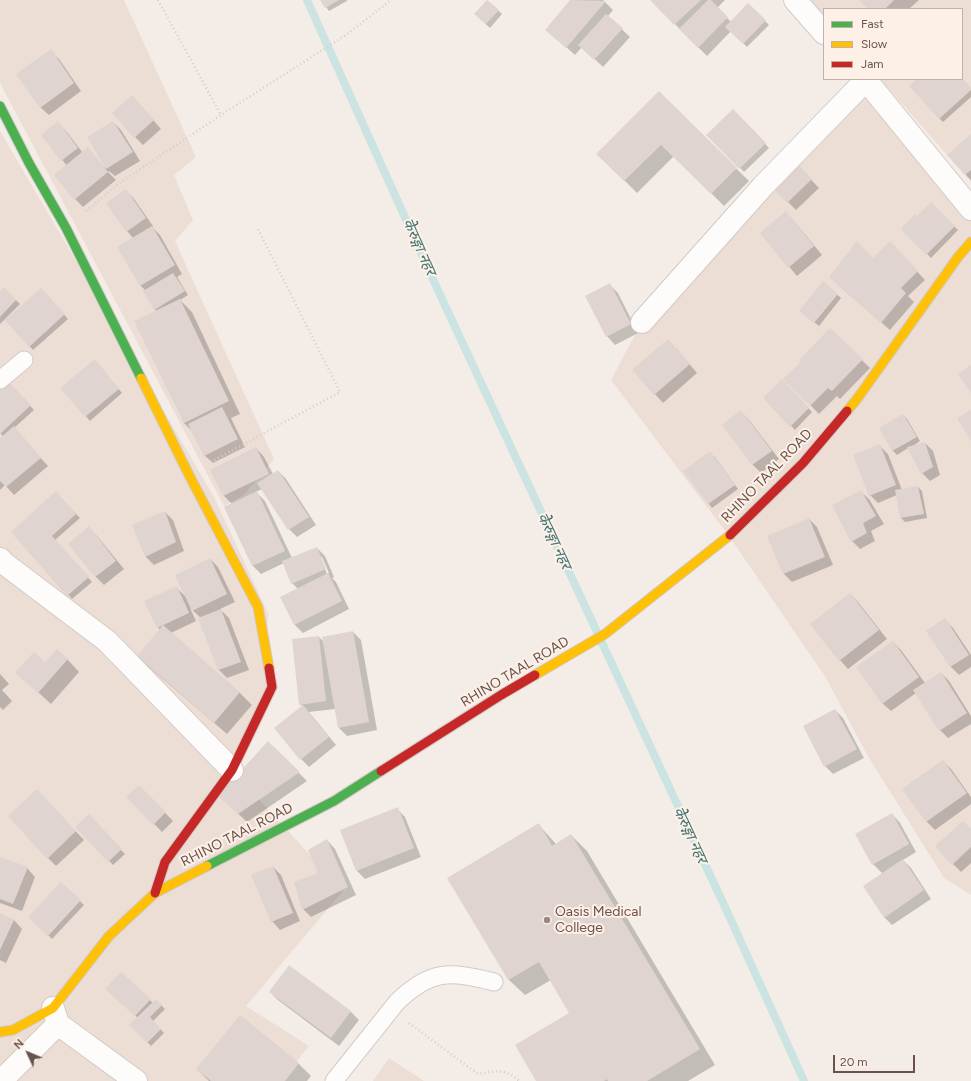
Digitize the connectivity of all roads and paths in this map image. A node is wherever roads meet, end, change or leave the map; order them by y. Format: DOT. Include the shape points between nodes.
graph roads {
  1 [pos="158,0"];
  2 [pos="391,0"];
  3 [pos="795,0"];
  4 [pos="823,32"];
  5 [pos="865,80"];
  6 [pos="0,106"];
  7 [pos="222,115"];
  8 [pos="971,209"];
  9 [pos="257,227"];
  10 [pos="66,228"];
  11 [pos="971,242"];
  12 [pos="642,322"];
  13 [pos="24,360"];
  14 [pos="0,380"];
  15 [pos="189,474"];
  16 [pos="0,559"];
  17 [pos="232,770"];
  18 [pos="155,893"];
  19 [pos="494,982"];
  20 [pos="390,1010"];
  21 [pos="56,1016"];
  22 [pos="0,1032"];
  23 [pos="1,1081"];
  24 [pos="136,1081"];
  25 [pos="334,1081"];
  26 [pos="519,1081"];
  1 -- 7 [label="path"];
  2 -- 7 [label="path" via="346,35"];
  3 -- 4 [label="street"];
  5 -- 8 [label="street"];
  5 -- 12 [label="street" via="763,186"];
  6 -- 10 [label="street"];
  7 -- 10 [label="path" via="118,184"];
  9 -- 15 [label="path" via="340,392"];
  10 -- 15 [label="street"];
  11 -- 18 [label="street, RHINO TAAL ROAD" via="857,400 803,463 729,536 605,634 334,801"];
  13 -- 14 [label="lane"];
  15 -- 17 [label="street" via="258,608 272,687"];
  16 -- 17 [label="street" via="107,641"];
  17 -- 18 [label="street" via="165,862"];
  18 -- 21 [label="street, RHINO TAAL ROAD" via="109,936"];
  19 -- 20 [label="lane" via="471,976 435,976 407,992"];
  20 -- 25 [label="lane"];
  20 -- 26 [label="path" via="478,1074 501,1071"];
  21 -- 22 [label="street, RHINO TAAL ROAD"];
  21 -- 23 [label="street"];
  21 -- 24 [label="street"];
}
